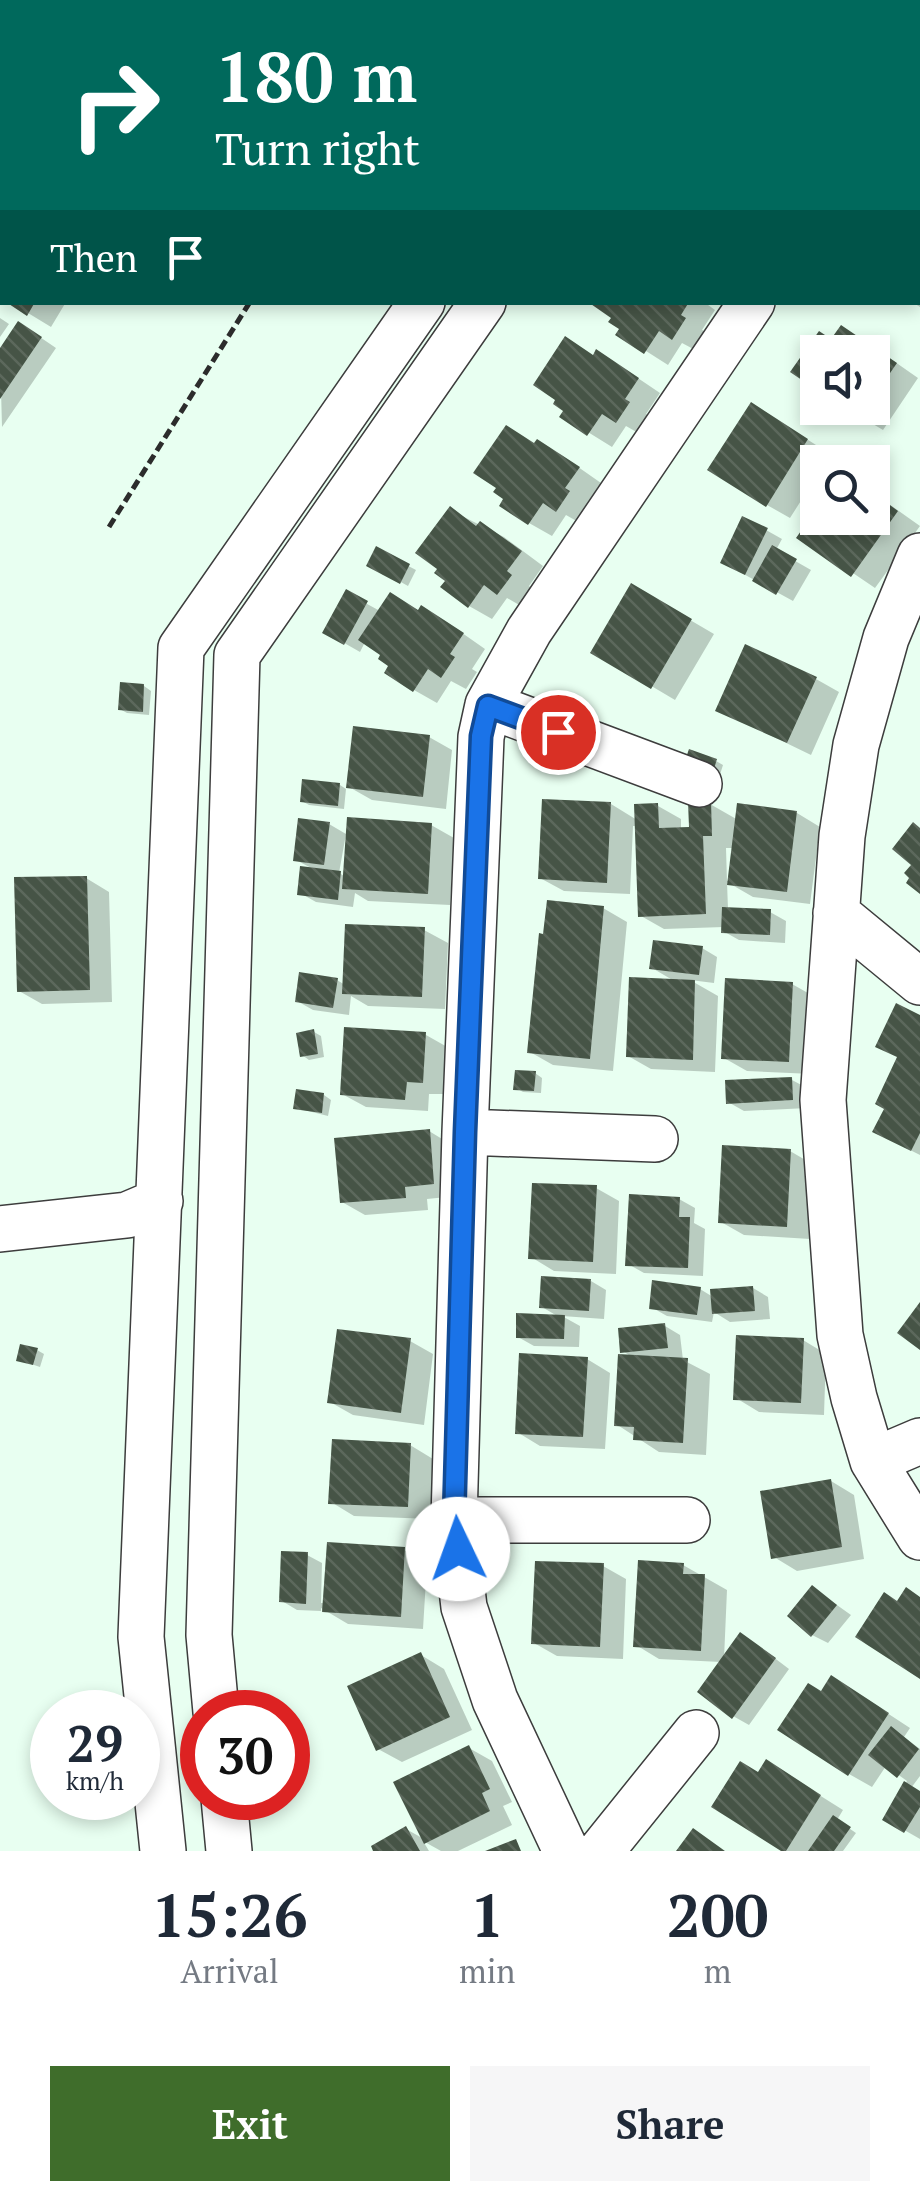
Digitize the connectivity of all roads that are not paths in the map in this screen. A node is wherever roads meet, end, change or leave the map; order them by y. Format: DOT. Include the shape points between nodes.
graph roads {
  1 [pos="420,305"];
  2 [pos="481,305"];
  3 [pos="750,305"];
  4 [pos="920,556"];
  5 [pos="488,706"];
  6 [pos="698,784"];
  7 [pos="836,913"];
  8 [pos="920,982"];
  9 [pos="465,1132"];
  10 [pos="655,1140"];
  11 [pos="160,1201"];
  12 [pos="0,1229"];
  13 [pos="920,1441"];
  14 [pos="873,1461"];
  15 [pos="454,1520"];
  16 [pos="688,1520"];
  17 [pos="920,1537"];
  18 [pos="214,1690"];
  19 [pos="696,1733"];
  20 [pos="226,1820"];
  21 [pos="162,1851"];
  22 [pos="228,1851"];
  23 [pos="566,1851"];
  24 [pos="601,1851"];
  1 -- 11 [label="street" via="180,648"];
  2 -- 18 [label="street" via="237,655 210,1635"];
  3 -- 5 [label="street" via="529,631"];
  4 -- 7 [label="street" via="886,638 856,745"];
  5 -- 6 [label="street"];
  5 -- 9 [label="street" via="481,736"];
  7 -- 8 [label="street"];
  7 -- 14 [label="street" via="823,1100 829,1220 840,1335"];
  9 -- 10 [label="street"];
  9 -- 15 [label="street"];
  11 -- 12 [label="street" via="127,1215"];
  11 -- 21 [label="street" via="141,1636"];
  13 -- 14 [label="street"];
  14 -- 17 [label="street"];
  15 -- 16 [label="street"];
  15 -- 23 [label="street" via="464,1607 495,1700"];
  19 -- 24 [label="street"];
  20 -- 22 [label="street"];
}
